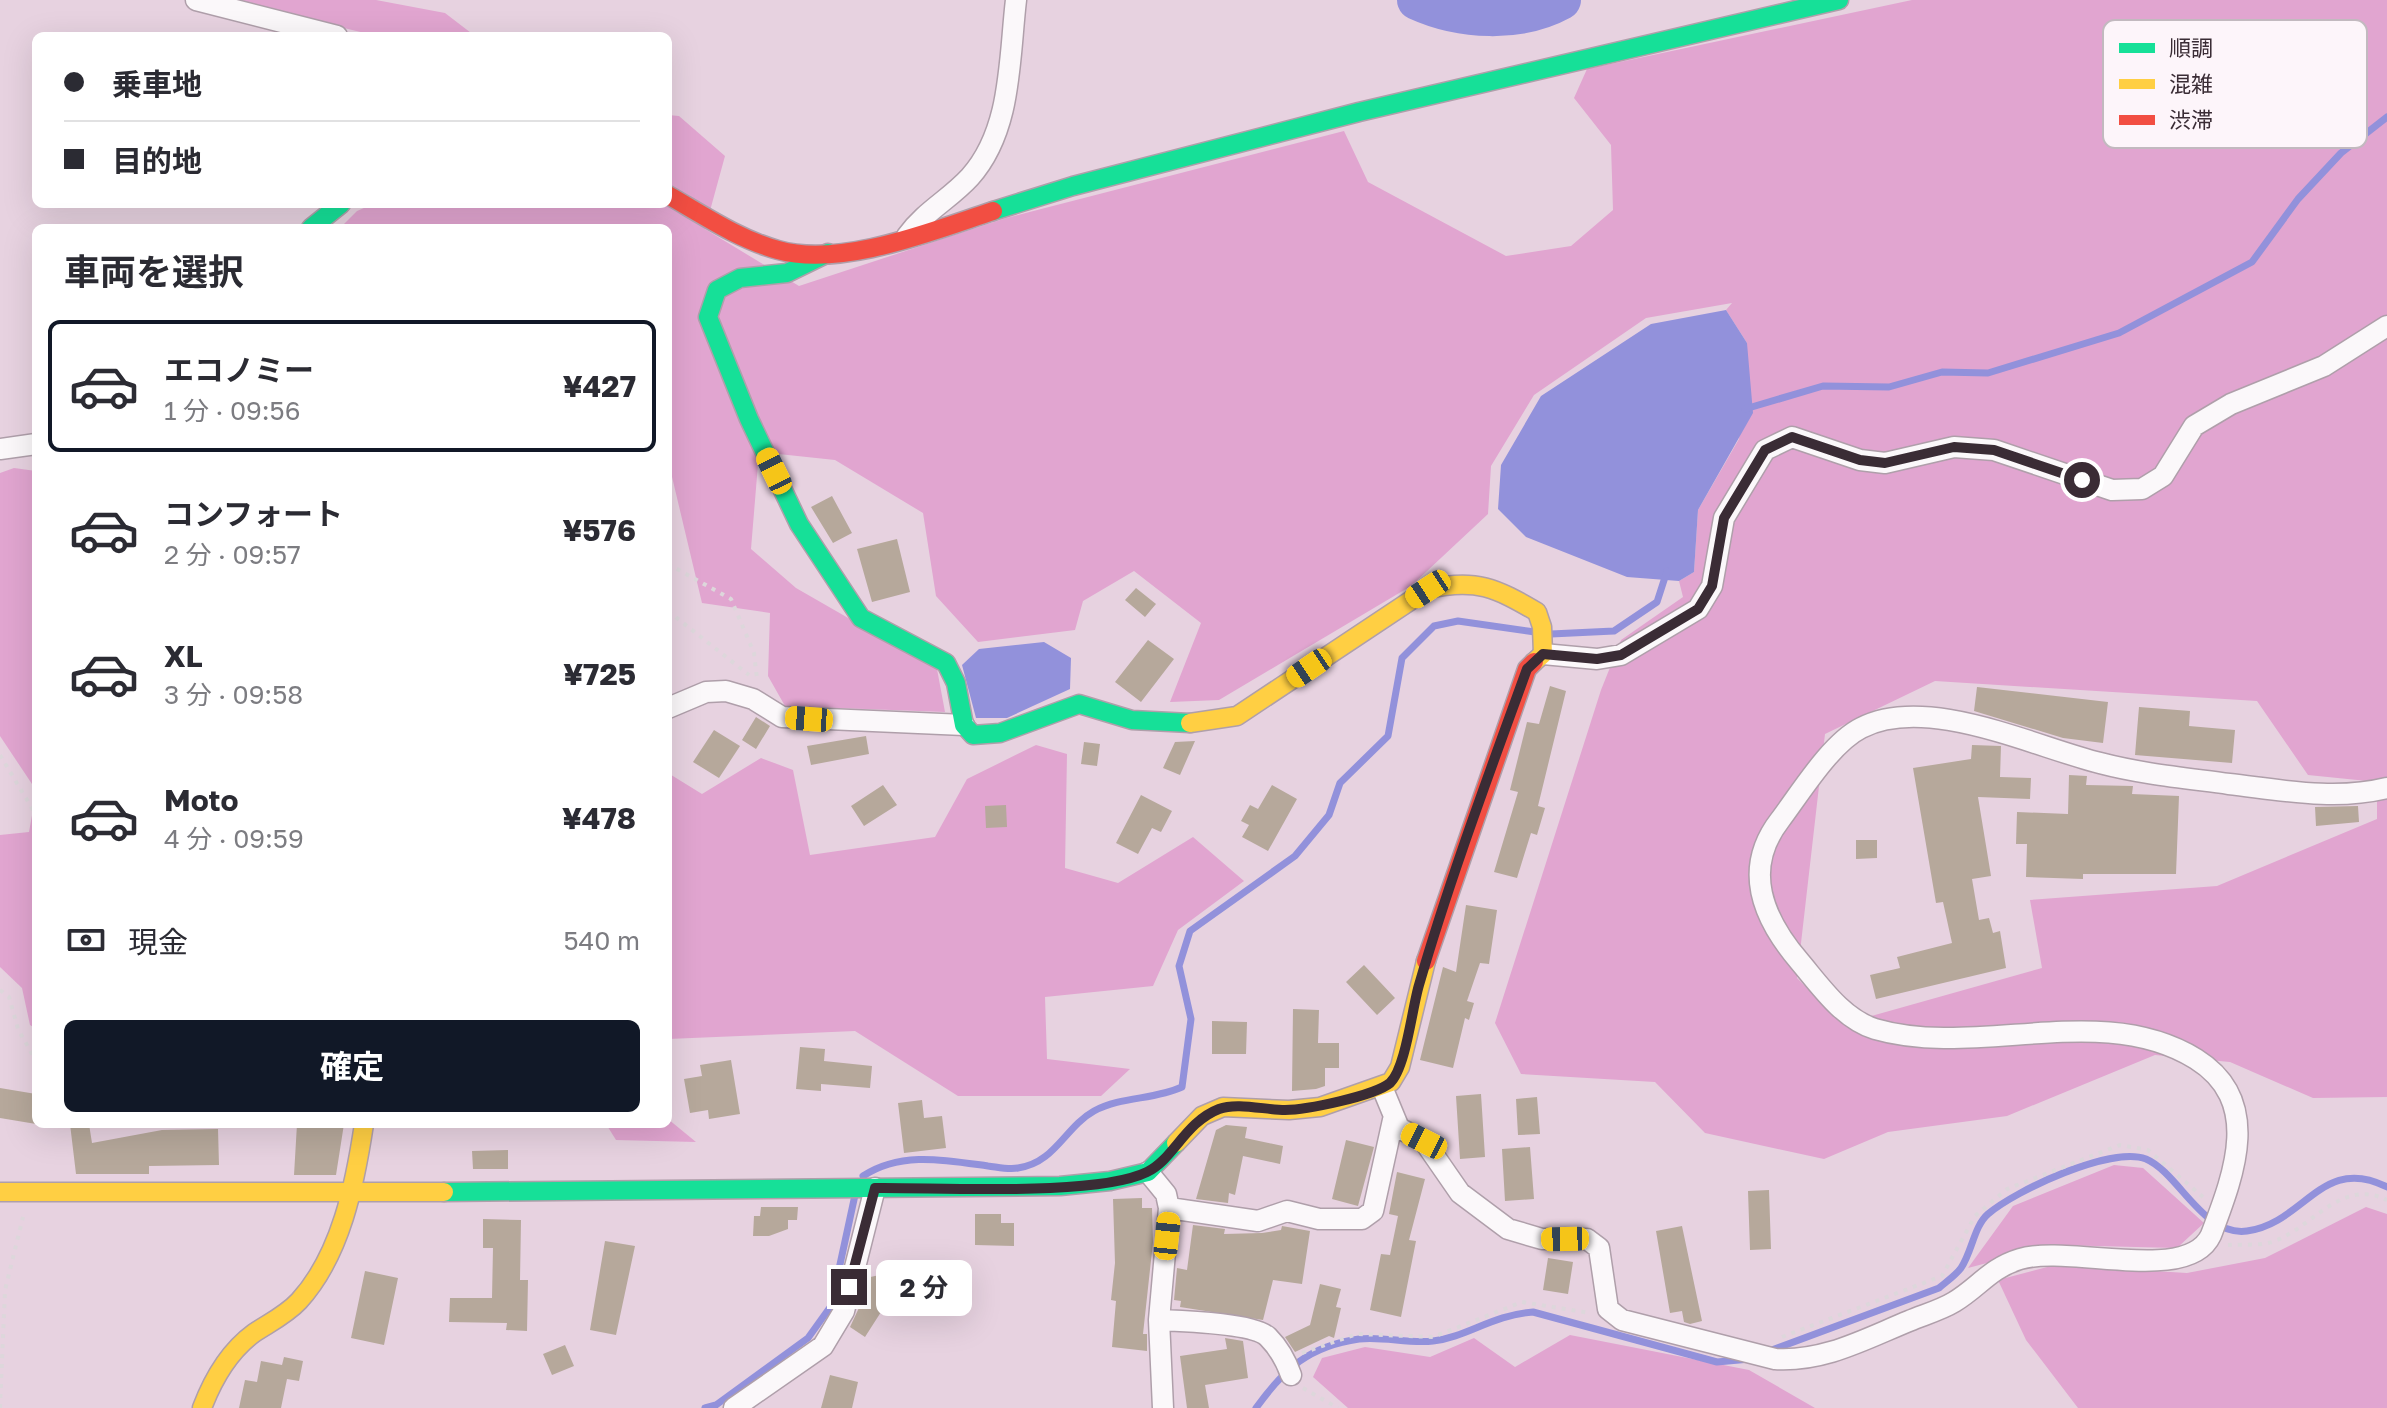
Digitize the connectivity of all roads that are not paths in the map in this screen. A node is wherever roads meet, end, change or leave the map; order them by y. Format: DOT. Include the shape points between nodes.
graph roads {
  1 [pos="196,0"];
  2 [pos="1016,0"];
  3 [pos="1839,0"];
  4 [pos="321,32"];
  5 [pos="672,197"];
  6 [pos="336,208"];
  7 [pos="316,224"];
  8 [pos="907,236"];
  9 [pos="828,253"];
  10 [pos="2387,326"];
  11 [pos="32,445"];
  12 [pos="0,449"];
  13 [pos="1543,642"];
  14 [pos="672,706"];
  15 [pos="964,725"];
  16 [pos="2387,788"];
  17 [pos="1382,1087"];
  18 [pos="1393,1120"];
  19 [pos="363,1128"];
  20 [pos="1148,1172"];
  21 [pos="875,1188"];
  22 [pos="0,1192"];
  23 [pos="353,1193"];
  24 [pos="1169,1208"];
  25 [pos="1159,1320"];
  26 [pos="1291,1373"];
  27 [pos="202,1408"];
  28 [pos="734,1408"];
  29 [pos="1163,1408"];
  1 -- 4 [label="street"];
  2 -- 8 [label="street" via="1003,114 990,150 969,178 922,215"];
  3 -- 8 [label="street" via="1330,118 1034,196"];
  5 -- 9 [label="street" via="757,242 795,254"];
  6 -- 7 [label="street"];
  8 -- 9 [label="street"];
  9 -- 15 [label="street" via="787,273 740,278 717,290 708,317 799,524 861,618 946,663 956,683"];
  10 -- 13 [label="street" via="2324,366 2231,404 2194,426 2163,476 2142,489 2112,490 1994,450 1954,447 1885,463 1792,437 1765,450 1724,518 1712,586 1698,609 1621,655 1597,659"];
  11 -- 12 [label="street"];
  13 -- 15 [label="street" via="1537,612 1486,584 1455,582 1428,589 1237,716 1205,724 1130,720 1085,704 1069,705 988,737 973,735"];
  13 -- 17 [label="street" via="1527,669 1439,914 1400,1067"];
  14 -- 15 [label="street" via="706,692 755,690 782,717"];
  16 -- 18 [label="street" via="2312,794 2156,775 1970,726 1919,715 1890,716 1858,729 1826,760 1765,839 1757,868 1762,897 1787,947 1835,1003 1872,1028 1929,1039 2098,1032 2170,1043 2212,1069 2232,1094 2238,1120 2236,1156 2209,1241 2191,1256 2165,1261 2064,1254 2022,1258 1987,1273 1954,1302 1839,1350 1798,1360 1775,1359 1622,1320 1608,1309 1599,1248 1587,1239 1542,1239 1508,1229 1460,1193 1424,1141"];
  17 -- 18 [label="street"];
  17 -- 20 [label="street" via="1320,1107 1223,1107 1202,1116"];
  18 -- 24 [label="street" via="1373,1211 1362,1219 1319,1219 1287,1211 1258,1221"];
  19 -- 23 [label="street"];
  20 -- 21 [label="street" via="1060,1186"];
  20 -- 24 [label="street" via="1166,1194"];
  21 -- 23 [label="street"];
  21 -- 28 [label="street" via="844,1311 823,1346"];
  22 -- 23 [label="street"];
  23 -- 27 [label="street" via="316,1278 300,1301 232,1352"];
  24 -- 25 [label="street"];
  25 -- 26 [label="street" via="1211,1322 1266,1334"];
  25 -- 29 [label="street"];
}
